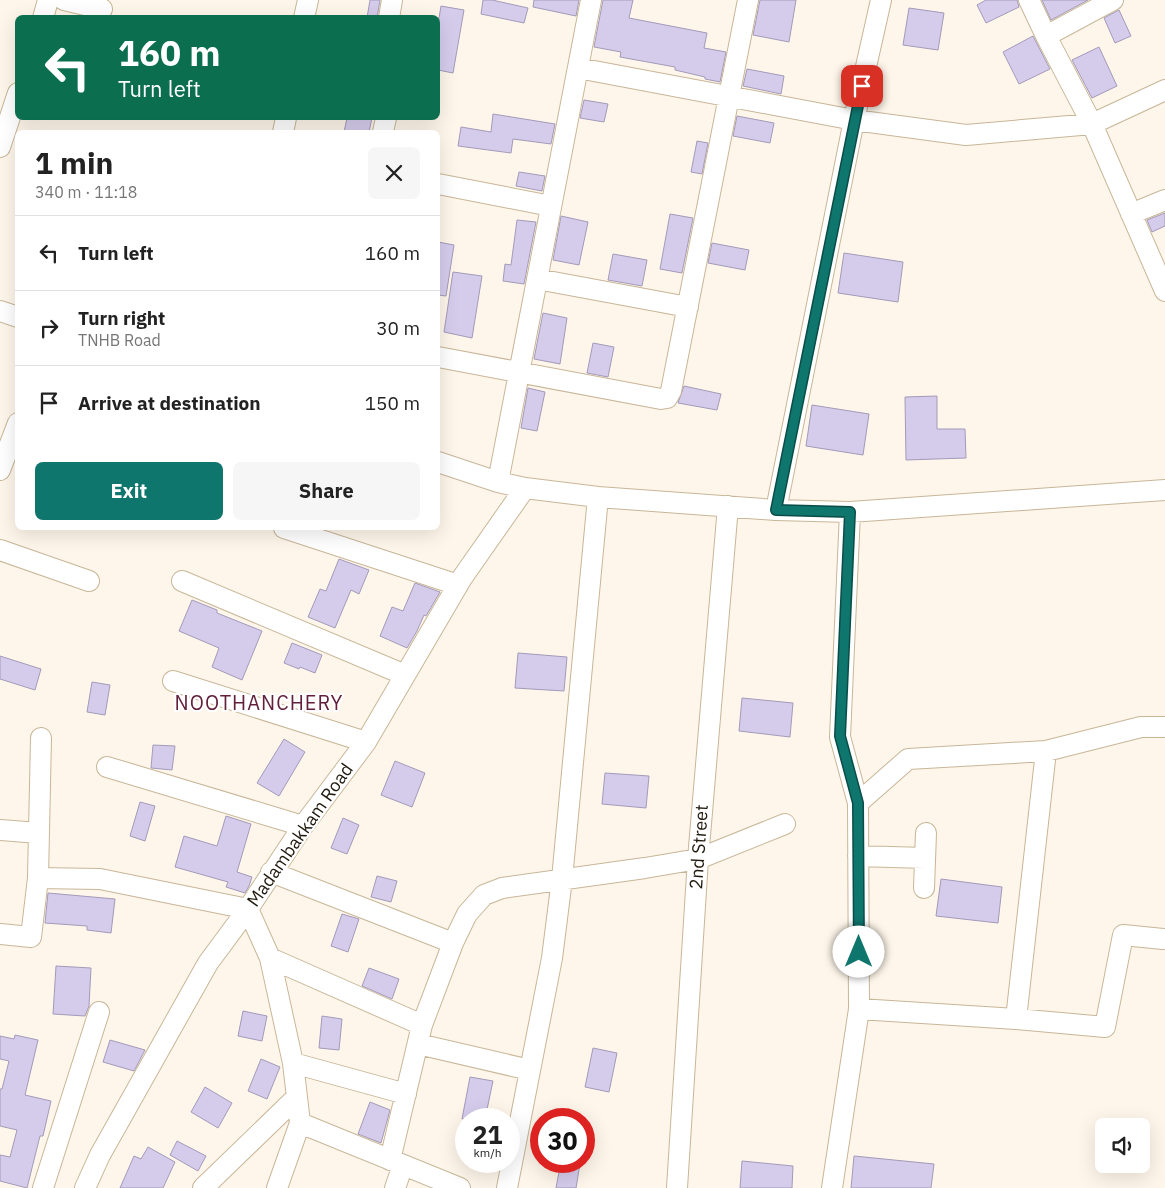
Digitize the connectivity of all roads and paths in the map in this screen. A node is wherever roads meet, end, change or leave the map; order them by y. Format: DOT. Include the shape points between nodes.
graph roads {
  1 [pos="48,0"];
  2 [pos="64,0"];
  3 [pos="308,0"];
  4 [pos="392,0"];
  5 [pos="591,0"];
  6 [pos="748,0"];
  7 [pos="881,0"];
  8 [pos="1029,0"];
  9 [pos="1113,0"];
  10 [pos="102,9"];
  11 [pos="43,15"];
  12 [pos="305,15"];
  13 [pos="390,15"];
  14 [pos="1046,36"];
  15 [pos="578,68"];
  16 [pos="1165,90"];
  17 [pos="729,96"];
  18 [pos="15,103"];
  19 [pos="854,120"];
  20 [pos="1092,124"];
  21 [pos="0,147"];
  22 [pos="440,184"];
  23 [pos="1165,200"];
  24 [pos="551,206"];
  25 [pos="1131,214"];
  26 [pos="537,280"];
  27 [pos="1165,291"];
  28 [pos="688,307"];
  29 [pos="0,311"];
  30 [pos="15,316"];
  31 [pos="440,358"];
  32 [pos="519,373"];
  33 [pos="15,431"];
  34 [pos="440,463"];
  35 [pos="0,470"];
  36 [pos="498,482"];
  37 [pos="525,488"];
  38 [pos="1165,490"];
  39 [pos="598,497"];
  40 [pos="728,506"];
  41 [pos="776,510"];
  42 [pos="850,512"];
  43 [pos="290,530"];
  44 [pos="0,550"];
  45 [pos="89,581"];
  46 [pos="182,581"];
  47 [pos="458,585"];
  48 [pos="405,675"];
  49 [pos="173,681"];
  50 [pos="1165,727"];
  51 [pos="40,738"];
  52 [pos="366,742"];
  53 [pos="1046,752"];
  54 [pos="107,767"];
  55 [pos="858,803"];
  56 [pos="785,824"];
  57 [pos="303,826"];
  58 [pos="0,830"];
  59 [pos="39,833"];
  60 [pos="926,833"];
  61 [pos="858,856"];
  62 [pos="925,858"];
  63 [pos="698,859"];
  64 [pos="271,872"];
  65 [pos="38,878"];
  66 [pos="562,879"];
  67 [pos="924,888"];
  68 [pos="248,909"];
  69 [pos="0,934"];
  70 [pos="1163,939"];
  71 [pos="453,943"];
  72 [pos="270,958"];
  73 [pos="859,1009"];
  74 [pos="99,1012"];
  75 [pos="1016,1019"];
  76 [pos="420,1034"];
  77 [pos="293,1063"];
  78 [pos="530,1070"];
  79 [pos="406,1094"];
  80 [pos="297,1097"];
  81 [pos="300,1123"];
  82 [pos="396,1163"];
  83 [pos="43,1188"];
  84 [pos="85,1188"];
  85 [pos="203,1188"];
  86 [pos="277,1188"];
  87 [pos="396,1188"];
  88 [pos="460,1188"];
  89 [pos="507,1188"];
  90 [pos="677,1188"];
  91 [pos="832,1188"];
  1 -- 11 [label="street"];
  2 -- 10 [label="street"];
  3 -- 12 [label="street"];
  4 -- 13 [label="street"];
  5 -- 15 [label="street"];
  6 -- 17 [label="street"];
  7 -- 19 [label="street"];
  8 -- 14 [label="street"];
  9 -- 14 [label="street"];
  14 -- 20 [label="street"];
  15 -- 17 [label="street"];
  15 -- 24 [label="street"];
  16 -- 20 [label="street"];
  17 -- 19 [label="street"];
  17 -- 28 [label="street"];
  18 -- 21 [label="street"];
  19 -- 20 [label="street" via="966,134"];
  19 -- 41 [label="street"];
  20 -- 25 [label="street"];
  22 -- 24 [label="street"];
  23 -- 25 [label="street"];
  24 -- 26 [label="street"];
  25 -- 27 [label="street"];
  26 -- 28 [label="street"];
  26 -- 32 [label="street"];
  28 -- 32 [label="street" via="671,391 665,399"];
  29 -- 30 [label="street"];
  31 -- 32 [label="street"];
  32 -- 36 [label="street"];
  33 -- 35 [label="street"];
  34 -- 36 [label="street"];
  36 -- 37 [label="street"];
  37 -- 39 [label="street"];
  37 -- 47 [label="street, Madambakkam Road"];
  38 -- 42 [label="street"];
  39 -- 40 [label="street"];
  39 -- 66 [label="street"];
  40 -- 41 [label="street"];
  40 -- 63 [label="street, 2nd Street"];
  41 -- 42 [label="street"];
  42 -- 55 [label="street" via="840,736"];
  43 -- 47 [label="street"];
  44 -- 45 [label="street"];
  46 -- 48 [label="street"];
  47 -- 48 [label="street, Madambakkam Road"];
  48 -- 52 [label="street, Madambakkam Road"];
  49 -- 52 [label="street"];
  50 -- 53 [label="street" via="1141,727"];
  51 -- 59 [label="street"];
  52 -- 57 [label="street, Madambakkam Road"];
  53 -- 55 [label="street" via="908,759"];
  53 -- 75 [label="street"];
  54 -- 57 [label="street"];
  55 -- 61 [label="street"];
  56 -- 63 [label="street"];
  57 -- 64 [label="street, Madambakkam Road"];
  58 -- 59 [label="street"];
  59 -- 65 [label="street"];
  60 -- 62 [label="street"];
  61 -- 62 [label="street"];
  61 -- 73 [label="street"];
  62 -- 67 [label="street"];
  63 -- 66 [label="street"];
  63 -- 90 [label="street, 2nd Street"];
  64 -- 68 [label="street, Madambakkam Road"];
  64 -- 71 [label="street"];
  65 -- 68 [label="street" via="100,879"];
  65 -- 69 [label="street" via="31,937"];
  66 -- 71 [label="street" via="484,894 467,914"];
  66 -- 78 [label="street" via="552,958"];
  68 -- 72 [label="street"];
  68 -- 84 [label="street, Madambakkam Road" via="208,963 100,1155"];
  70 -- 75 [label="street" via="1123,935 1105,1028"];
  71 -- 76 [label="street"];
  72 -- 76 [label="street"];
  72 -- 77 [label="street"];
  73 -- 75 [label="street"];
  73 -- 91 [label="street"];
  74 -- 83 [label="street"];
  76 -- 78 [label="street"];
  76 -- 79 [label="street"];
  77 -- 79 [label="street"];
  77 -- 80 [label="street"];
  78 -- 89 [label="street"];
  79 -- 82 [label="street"];
  80 -- 81 [label="street"];
  80 -- 85 [label="street"];
  81 -- 82 [label="street"];
  81 -- 86 [label="street"];
  82 -- 87 [label="street"];
  82 -- 88 [label="street"];
}
